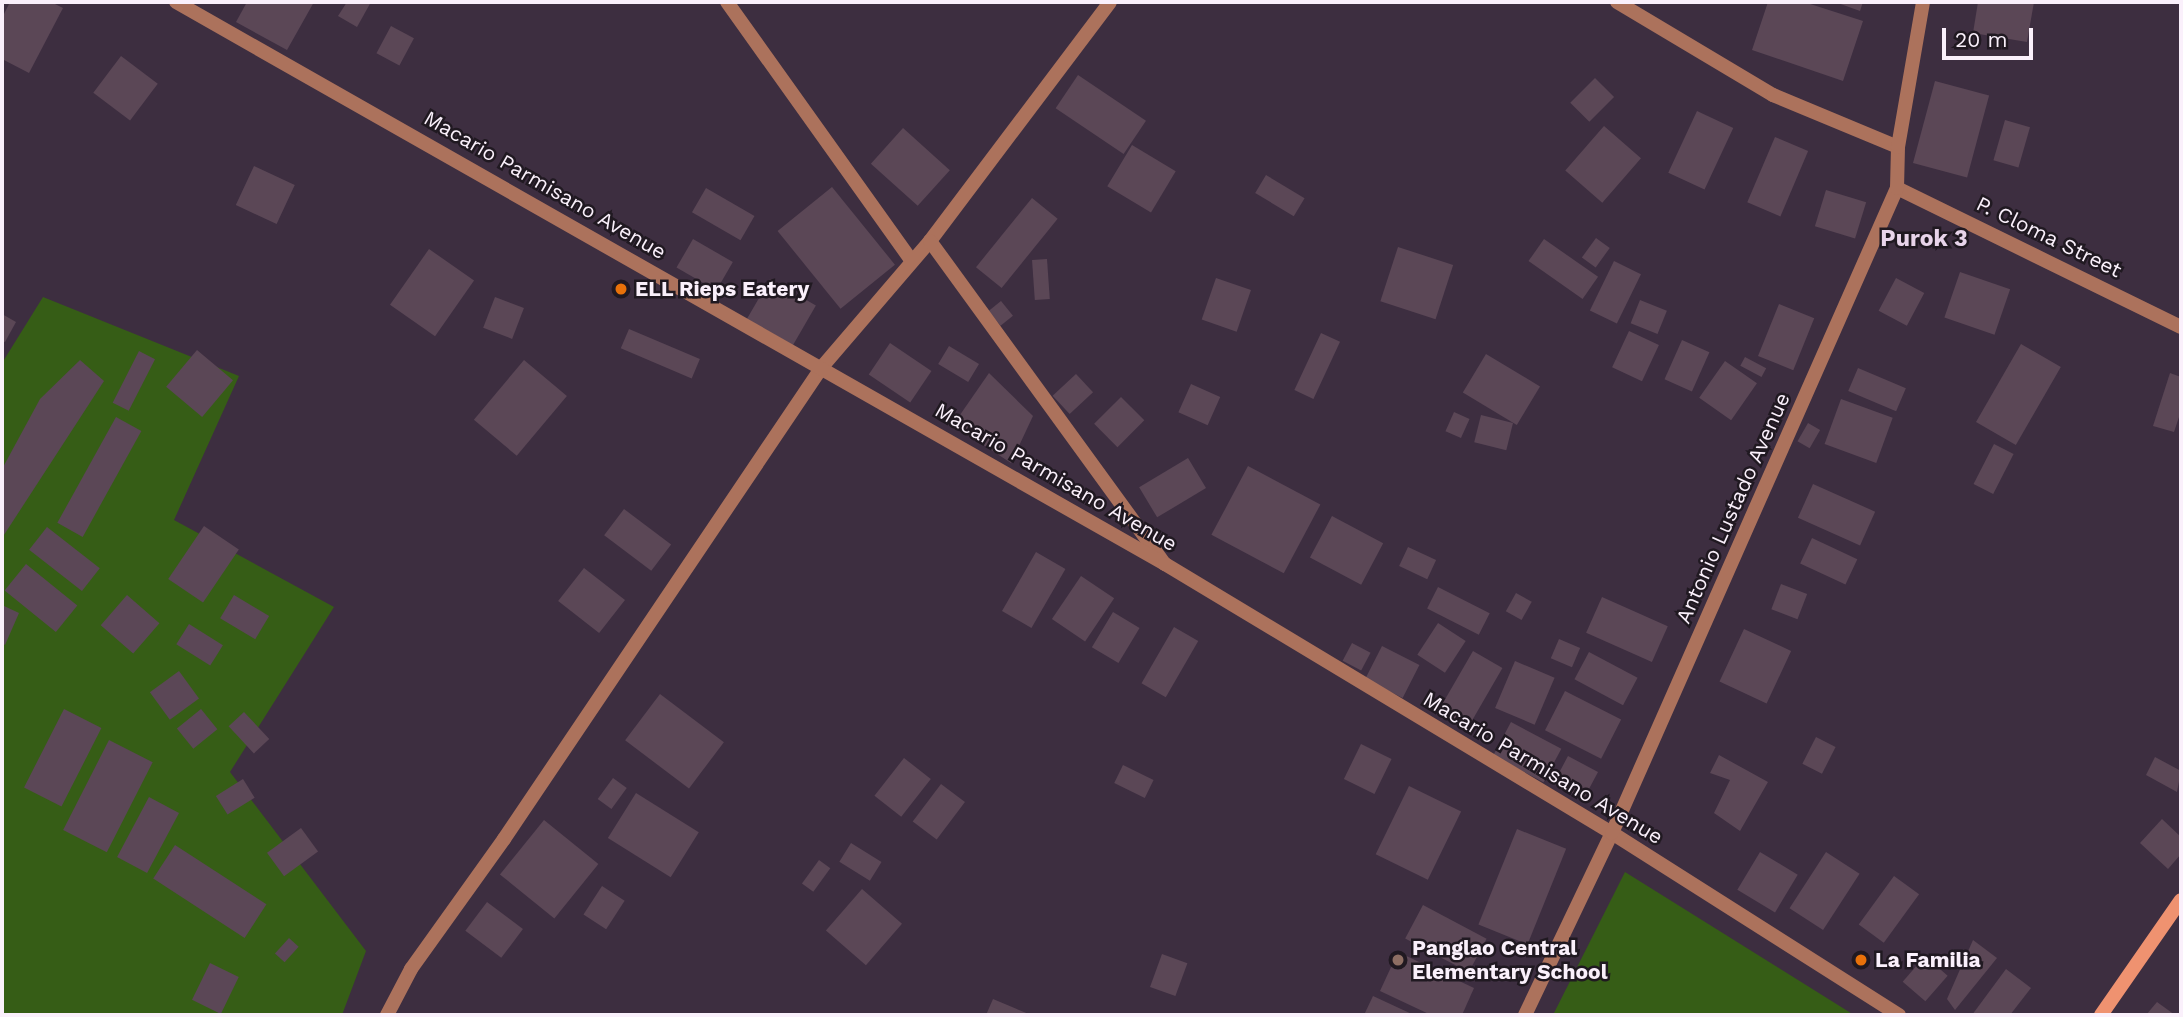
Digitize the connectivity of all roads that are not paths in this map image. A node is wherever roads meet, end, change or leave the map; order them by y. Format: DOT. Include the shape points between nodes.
graph roads {
  1 [pos="176,2"];
  2 [pos="727,2"];
  3 [pos="1110,2"];
  4 [pos="1617,2"];
  5 [pos="1923,2"];
  6 [pos="1898,147"];
  7 [pos="1897,188"];
  8 [pos="930,241"];
  9 [pos="912,261"];
  10 [pos="2181,327"];
  11 [pos="822,367"];
  12 [pos="1165,564"];
  13 [pos="1612,833"];
  14 [pos="2181,900"];
  15 [pos="387,1015"];
  16 [pos="1525,1015"];
  17 [pos="1899,1015"];
  18 [pos="2101,1015"];
  1 -- 11 [label="street, Macario Parmisano Avenue"];
  2 -- 9 [label="street"];
  3 -- 8 [label="street"];
  4 -- 6 [label="street" via="1773,94"];
  5 -- 6 [label="street, Antonio Lustado Avenue"];
  6 -- 7 [label="street, Antonio Lustado Avenue"];
  7 -- 10 [label="street, P. Cloma Street"];
  7 -- 13 [label="street, Antonio Lustado Avenue"];
  8 -- 9 [label="street"];
  8 -- 12 [label="street"];
  9 -- 11 [label="street"];
  11 -- 12 [label="street, Macario Parmisano Avenue"];
  11 -- 15 [label="street" via="505,839 411,969"];
  12 -- 13 [label="street, Macario Parmisano Avenue"];
  13 -- 16 [label="street, Antonio Lustado Avenue"];
  13 -- 17 [label="street, Macario Parmisano Avenue"];
  14 -- 18 [label="main road"];
}
